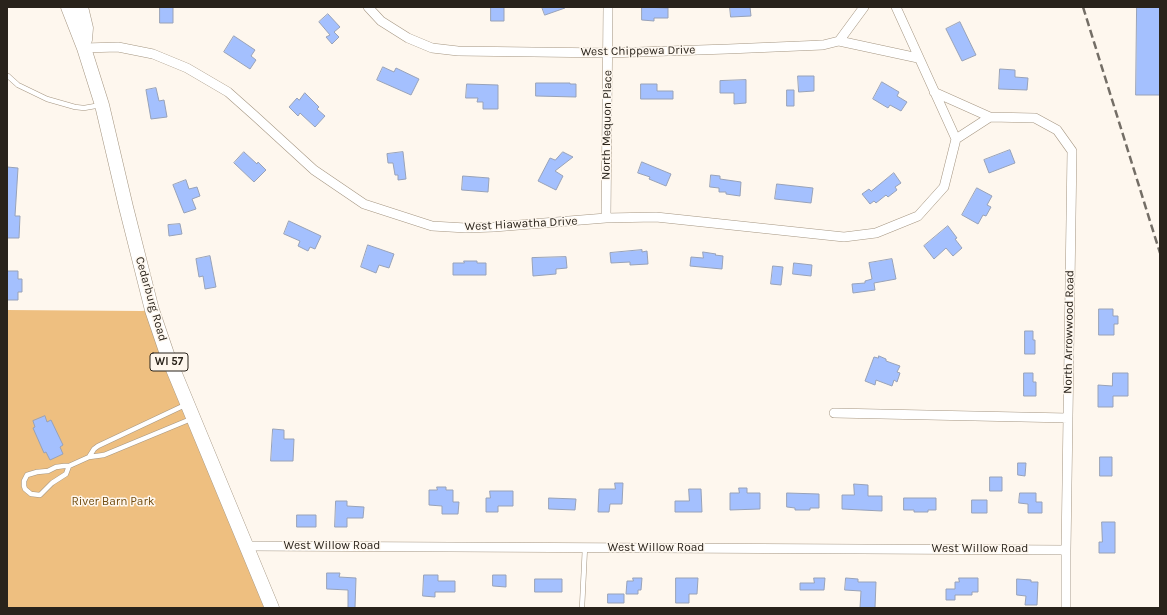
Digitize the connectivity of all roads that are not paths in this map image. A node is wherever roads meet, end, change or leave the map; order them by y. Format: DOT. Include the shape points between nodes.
graph roads {
  1 [pos="68,7"];
  2 [pos="81,7"];
  3 [pos="368,7"];
  4 [pos="608,7"];
  5 [pos="864,7"];
  6 [pos="896,7"];
  7 [pos="839,41"];
  8 [pos="84,48"];
  9 [pos="608,53"];
  10 [pos="918,58"];
  11 [pos="8,76"];
  12 [pos="934,92"];
  13 [pos="102,105"];
  14 [pos="990,117"];
  15 [pos="956,139"];
  16 [pos="606,218"];
  17 [pos="186,404"];
  18 [pos="834,414"];
  19 [pos="193,418"];
  20 [pos="1068,418"];
  21 [pos="89,457"];
  22 [pos="69,466"];
  23 [pos="246,546"];
  24 [pos="585,547"];
  25 [pos="1066,550"];
  26 [pos="272,608"];
  27 [pos="582,608"];
  28 [pos="1066,608"];
  1 -- 8 [label="main road, Cedarburg Road / WI 57"];
  2 -- 8 [label="main road, Cedarburg Road / WI 57" via="86,28"];
  3 -- 9 [label="street, West Chippewa Drive" via="381,21 408,38 432,48 458,51"];
  4 -- 9 [label="street, North Mequon Place"];
  5 -- 7 [label="street"];
  6 -- 10 [label="street"];
  7 -- 9 [label="street, West Chippewa Drive" via="823,45 728,50"];
  7 -- 10 [label="street, West Chippewa Drive"];
  8 -- 13 [label="main road, Cedarburg Road / WI 57"];
  8 -- 16 [label="street, West Hiawatha Drive" via="118,47 153,54 187,68 228,92 314,170 364,204 399,216 432,226 466,228"];
  9 -- 16 [label="street, North Mequon Place"];
  10 -- 12 [label="street"];
  11 -- 13 [label="lane" via="18,85 68,105 84,108"];
  12 -- 14 [label="street"];
  12 -- 15 [label="street"];
  13 -- 17 [label="main road, Cedarburg Road / WI 57" via="152,310"];
  14 -- 15 [label="street"];
  14 -- 20 [label="street, North Arrowwood Road" via="1035,118 1057,130 1072,151"];
  15 -- 16 [label="street, West Hiawatha Drive" via="944,187 918,216 876,234 844,237 656,217"];
  17 -- 19 [label="main road, Cedarburg Road / WI 57"];
  17 -- 21 [label="lane" via="98,446"];
  18 -- 20 [label="street"];
  19 -- 21 [label="lane" via="104,455"];
  19 -- 23 [label="main road, Cedarburg Road / WI 57"];
  20 -- 25 [label="street, North Arrowwood Road"];
  21 -- 22 [label="lane"];
  22 -- 22 [label="lane" via="31,473 24,481 25,489 31,494 40,495 66,474"];
  23 -- 24 [label="street, West Willow Road"];
  23 -- 26 [label="main road, Cedarburg Road / WI 57"];
  24 -- 25 [label="street, West Willow Road"];
  24 -- 27 [label="lane"];
  25 -- 28 [label="street, North Arrowwood Road"];
}
